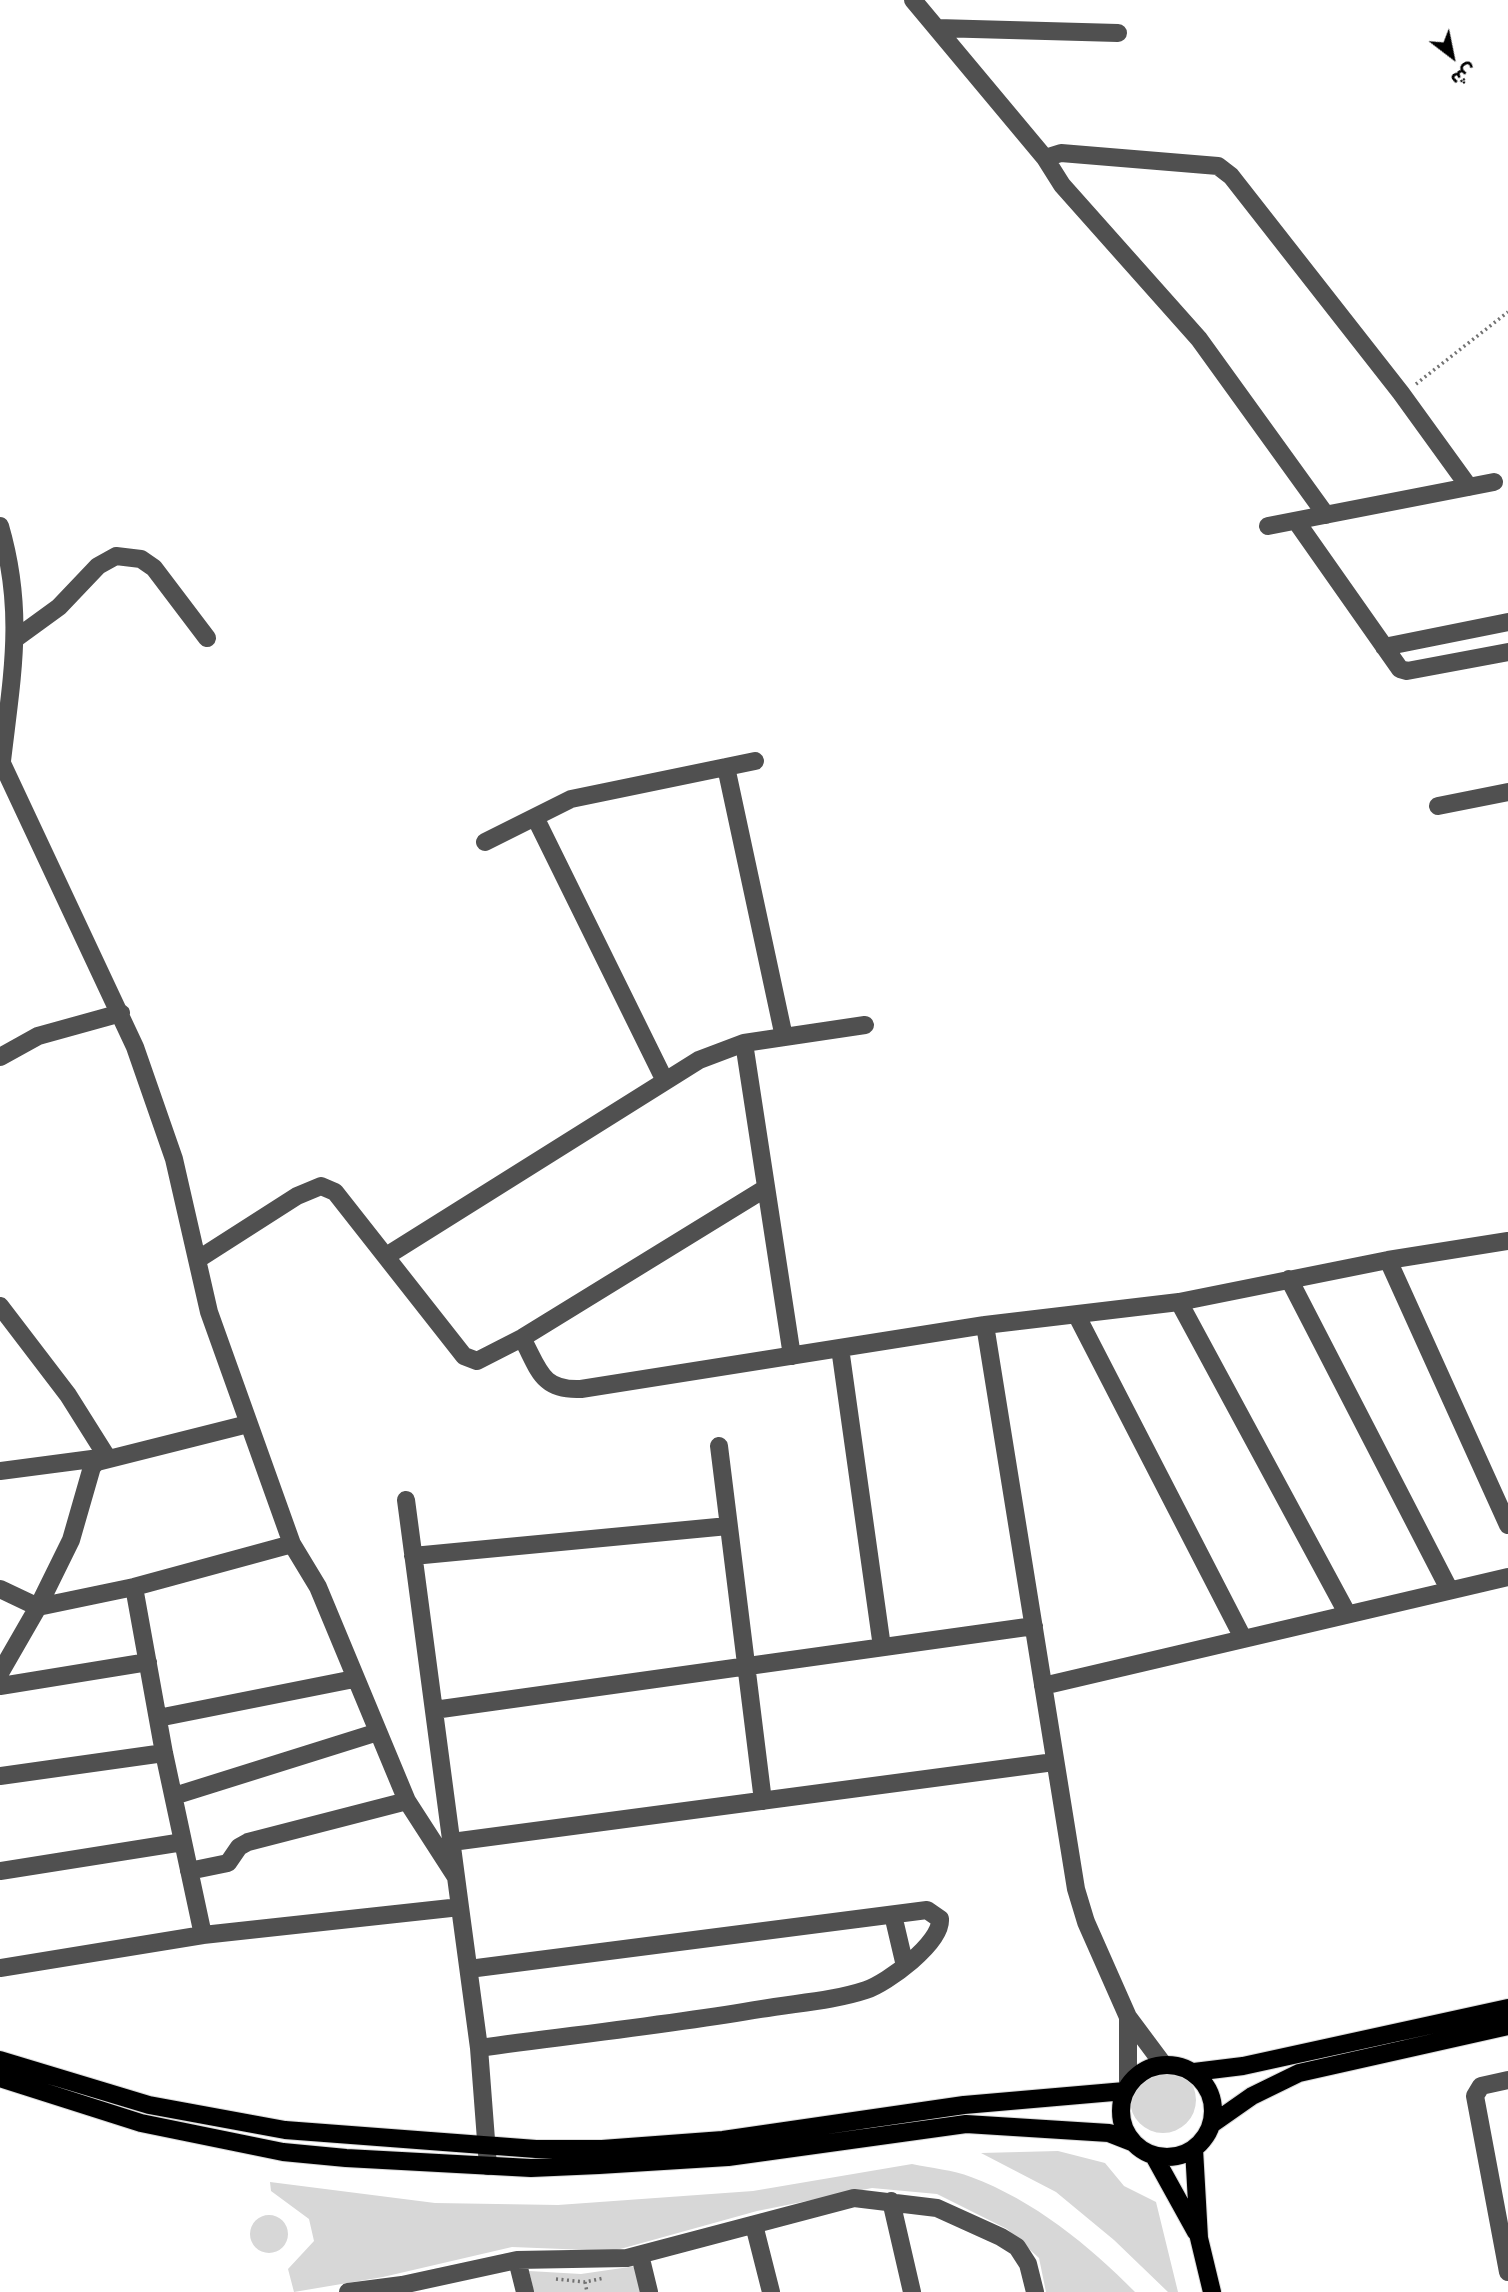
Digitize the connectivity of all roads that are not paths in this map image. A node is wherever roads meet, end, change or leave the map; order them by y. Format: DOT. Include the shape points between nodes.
graph roads {
  1 [pos="913,0"];
  2 [pos="937,27"];
  3 [pos="1118,33"];
  4 [pos="1045,158"];
  5 [pos="1494,482"];
  6 [pos="1469,487"];
  7 [pos="1326,516"];
  8 [pos="1296,522"];
  9 [pos="0,526"];
  10 [pos="1268,526"];
  11 [pos="1501,623"];
  12 [pos="207,638"];
  13 [pos="15,639"];
  14 [pos="1384,647"];
  15 [pos="1508,652"];
  16 [pos="1,760"];
  17 [pos="755,761"];
  18 [pos="726,767"];
  19 [pos="1508,792"];
  20 [pos="1438,806"];
  21 [pos="535,817"];
  22 [pos="485,842"];
  23 [pos="121,1013"];
  24 [pos="864,1025"];
  25 [pos="784,1037"];
  26 [pos="744,1044"];
  27 [pos="0,1057"];
  28 [pos="664,1081"];
  29 [pos="766,1188"];
  30 [pos="1508,1241"];
  31 [pos="388,1255"];
  32 [pos="197,1260"];
  33 [pos="1388,1260"];
  34 [pos="1289,1279"];
  35 [pos="1179,1302"];
  36 [pos="0,1306"];
  37 [pos="1077,1316"];
  38 [pos="985,1325"];
  39 [pos="522,1338"];
  40 [pos="841,1348"];
  41 [pos="792,1356"];
  42 [pos="248,1424"];
  43 [pos="719,1446"];
  44 [pos="107,1457"];
  45 [pos="0,1471"];
  46 [pos="406,1500"];
  47 [pos="1508,1525"];
  48 [pos="727,1526"];
  49 [pos="292,1544"];
  50 [pos="413,1556"];
  51 [pos="1508,1577"];
  52 [pos="134,1587"];
  53 [pos="0,1588"];
  54 [pos="1449,1589"];
  55 [pos="38,1607"];
  56 [pos="1346,1613"];
  57 [pos="1034,1626"];
  58 [pos="1243,1638"];
  59 [pos="882,1647"];
  60 [pos="148,1662"];
  61 [pos="744,1666"];
  62 [pos="0,1674"];
  63 [pos="354,1679"];
  64 [pos="0,1686"];
  65 [pos="1043,1686"];
  66 [pos="434,1710"];
  67 [pos="158,1718"];
  68 [pos="378,1732"];
  69 [pos="164,1754"];
  70 [pos="1055,1762"];
  71 [pos="0,1776"];
  72 [pos="174,1796"];
  73 [pos="407,1801"];
  74 [pos="763,1801"];
  75 [pos="183,1842"];
  76 [pos="452,1842"];
  77 [pos="0,1871"];
  78 [pos="189,1871"];
  79 [pos="456,1877"];
  80 [pos="460,1907"];
  81 [pos="893,1915"];
  82 [pos="203,1935"];
  83 [pos="905,1966"];
  84 [pos="0,1968"];
  85 [pos="469,1969"];
  86 [pos="1508,2008"];
  87 [pos="1128,2017"];
  88 [pos="1508,2026"];
  89 [pos="479,2048"];
  90 [pos="0,2060"];
  91 [pos="1163,2064"];
  92 [pos="1194,2072"];
  93 [pos="0,2078"];
  94 [pos="1508,2080"];
  95 [pos="1126,2088"];
  96 [pos="1212,2124"];
  97 [pos="1132,2142"];
  98 [pos="487,2147"];
  99 [pos="1194,2149"];
  100 [pos="1154,2156"];
  101 [pos="488,2166"];
  102 [pos="891,2201"];
  103 [pos="1502,2203"];
  104 [pos="754,2225"];
  105 [pos="1199,2238"];
  106 [pos="640,2255"];
  107 [pos="517,2260"];
  108 [pos="1508,2272"];
  109 [pos="403,2289"];
  110 [pos="348,2292"];
  111 [pos="525,2292"];
  112 [pos="649,2292"];
  113 [pos="771,2292"];
  114 [pos="912,2292"];
  115 [pos="1035,2292"];
  116 [pos="1212,2292"];
  1 -- 2 [label="street"];
  2 -- 3 [label="street"];
  2 -- 4 [label="street"];
  4 -- 6 [label="street" via="1061,153 1218,166 1231,176"];
  4 -- 7 [label="street" via="1062,186 1199,339"];
  5 -- 6 [label="street"];
  6 -- 7 [label="street"];
  7 -- 8 [label="street"];
  8 -- 10 [label="street"];
  8 -- 14 [label="street"];
  9 -- 13 [label="street" via="15,594"];
  11 -- 14 [label="street"];
  11 -- 15 [label="street"];
  12 -- 13 [label="street" via="154,568 141,559 116,556 98,566 59,607"];
  13 -- 16 [label="street"];
  14 -- 15 [label="street" via="1400,669 1407,671"];
  16 -- 23 [label="street"];
  17 -- 18 [label="street"];
  18 -- 21 [label="street" via="571,799"];
  18 -- 25 [label="street"];
  19 -- 20 [label="street"];
  21 -- 22 [label="street"];
  21 -- 28 [label="street"];
  23 -- 27 [label="street" via="38,1036"];
  23 -- 32 [label="street" via="174,1159"];
  24 -- 25 [label="street"];
  25 -- 26 [label="street"];
  26 -- 28 [label="street" via="699,1060"];
  26 -- 29 [label="street"];
  28 -- 31 [label="street"];
  29 -- 39 [label="street"];
  29 -- 41 [label="street"];
  30 -- 33 [label="street"];
  31 -- 32 [label="street" via="335,1192 321,1186 297,1196"];
  31 -- 39 [label="street" via="464,1356 477,1361"];
  32 -- 42 [label="street" via="209,1312"];
  33 -- 34 [label="street"];
  33 -- 47 [label="street"];
  34 -- 35 [label="street"];
  34 -- 54 [label="street"];
  35 -- 37 [label="street"];
  35 -- 56 [label="street"];
  36 -- 44 [label="street" via="68,1395"];
  37 -- 38 [label="street"];
  37 -- 58 [label="street"];
  38 -- 40 [label="street"];
  38 -- 57 [label="street"];
  39 -- 41 [label="street" via="546,1381 564,1390"];
  40 -- 41 [label="street"];
  40 -- 59 [label="street"];
  42 -- 44 [label="street"];
  42 -- 49 [label="street"];
  43 -- 48 [label="street"];
  44 -- 45 [label="street"];
  44 -- 55 [label="street" via="92,1467 71,1540"];
  46 -- 50 [label="street"];
  48 -- 50 [label="street"];
  48 -- 61 [label="street"];
  49 -- 52 [label="street"];
  49 -- 63 [label="street" via="318,1587"];
  50 -- 66 [label="street"];
  51 -- 54 [label="street"];
  52 -- 55 [label="street"];
  52 -- 60 [label="street"];
  53 -- 55 [label="street"];
  54 -- 56 [label="street"];
  55 -- 62 [label="street"];
  56 -- 58 [label="street"];
  57 -- 59 [label="street"];
  57 -- 65 [label="street"];
  58 -- 65 [label="street"];
  59 -- 61 [label="street"];
  60 -- 64 [label="street"];
  60 -- 67 [label="street"];
  61 -- 66 [label="street"];
  61 -- 74 [label="street"];
  63 -- 67 [label="street"];
  63 -- 68 [label="street"];
  65 -- 70 [label="street"];
  66 -- 76 [label="street"];
  67 -- 69 [label="street"];
  68 -- 72 [label="street"];
  68 -- 73 [label="street"];
  69 -- 71 [label="street"];
  69 -- 72 [label="street"];
  70 -- 74 [label="street"];
  70 -- 87 [label="street" via="1080,1904"];
  72 -- 75 [label="street"];
  73 -- 78 [label="street" via="248,1842 228,1863"];
  73 -- 79 [label="street"];
  74 -- 76 [label="street"];
  75 -- 77 [label="street"];
  75 -- 78 [label="street"];
  76 -- 79 [label="street"];
  78 -- 82 [label="street"];
  79 -- 80 [label="street"];
  80 -- 82 [label="street"];
  80 -- 85 [label="street"];
  81 -- 83 [label="street"];
  81 -- 83 [label="street" via="927,1910 940,1919 936,1935"];
  81 -- 85 [label="street"];
  82 -- 84 [label="street"];
  83 -- 89 [label="street" via="886,1981 850,1994"];
  85 -- 89 [label="street"];
  86 -- 92 [label="main road" via="1243,2066"];
  87 -- 91 [label="street"];
  87 -- 95 [label="street"];
  88 -- 96 [label="main road" via="1298,2073 1252,2096"];
  89 -- 98 [label="street"];
  90 -- 98 [label="main road" via="149,2105 285,2130"];
  91 -- 92 [label="main road"];
  91 -- 95 [label="main road" via="1149,2068"];
  92 -- 96 [label="main road" via="1211,2095"];
  93 -- 101 [label="main road" via="87,2108 214,2140 346,2158"];
  94 -- 103 [label="street" via="1480,2086 1475,2096"];
  95 -- 97 [label="main road" via="1122,2117"];
  95 -- 98 [label="main road" via="964,2105 723,2140 602,2149"];
  96 -- 99 [label="main road"];
  97 -- 100 [label="main road"];
  97 -- 101 [label="main road" via="1110,2133 967,2124 729,2157 531,2168"];
  98 -- 101 [label="street"];
  99 -- 100 [label="main road" via="1174,2157"];
  99 -- 105 [label="main road"];
  100 -- 105 [label="main road"];
  102 -- 104 [label="street" via="854,2198"];
  102 -- 114 [label="street"];
  102 -- 115 [label="street" via="937,2208 1017,2247 1028,2264"];
  103 -- 108 [label="street"];
  104 -- 106 [label="street"];
  104 -- 113 [label="street"];
  105 -- 116 [label="main road"];
  106 -- 107 [label="street"];
  106 -- 112 [label="street"];
  107 -- 109 [label="street"];
  107 -- 111 [label="street"];
  109 -- 110 [label="street"];
}
